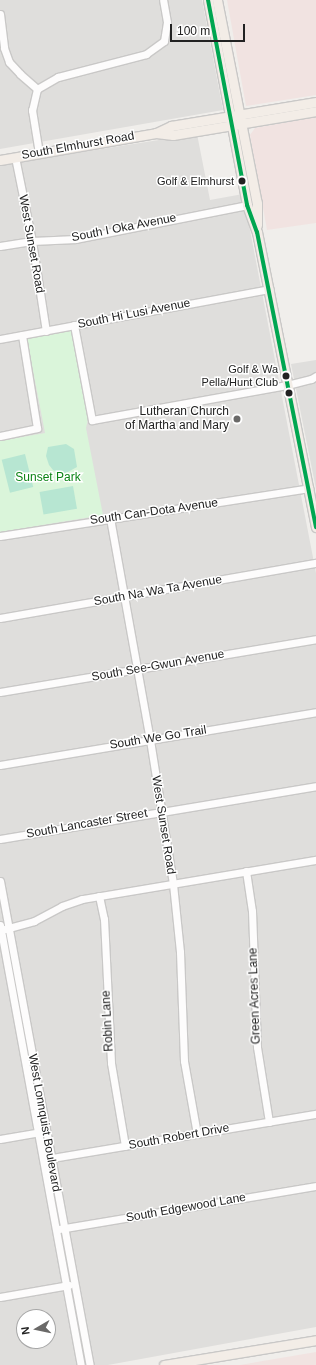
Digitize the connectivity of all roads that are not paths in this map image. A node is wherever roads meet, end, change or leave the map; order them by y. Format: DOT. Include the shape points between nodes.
graph roads {
  1 [pos="163,0"];
  2 [pos="208,0"];
  3 [pos="217,0"];
  4 [pos="0,14"];
  5 [pos="37,89"];
  6 [pos="316,102"];
  7 [pos="316,111"];
  8 [pos="236,120"];
  9 [pos="39,153"];
  10 [pos="15,157"];
  11 [pos="0,160"];
  12 [pos="247,205"];
  13 [pos="257,230"];
  14 [pos="32,241"];
  15 [pos="0,246"];
  16 [pos="269,289"];
  17 [pos="74,325"];
  18 [pos="46,331"];
  19 [pos="22,335"];
  20 [pos="0,339"];
  21 [pos="316,376"];
  22 [pos="288,385"];
  23 [pos="0,436"];
  24 [pos="309,488"];
  25 [pos="110,518"];
  26 [pos="316,527"];
  27 [pos="0,536"];
  28 [pos="316,563"];
  29 [pos="124,598"];
  30 [pos="0,618"];
  31 [pos="316,639"];
  32 [pos="137,669"];
  33 [pos="0,692"];
  34 [pos="316,712"];
  35 [pos="150,740"];
  36 [pos="0,765"];
  37 [pos="316,786"];
  38 [pos="162,811"];
  39 [pos="0,839"];
  40 [pos="316,860"];
  41 [pos="246,870"];
  42 [pos="0,881"];
  43 [pos="173,884"];
  44 [pos="99,896"];
  45 [pos="1,928"];
  46 [pos="10,928"];
  47 [pos="316,1114"];
  48 [pos="269,1122"];
  49 [pos="46,1131"];
  50 [pos="37,1132"];
  51 [pos="196,1134"];
  52 [pos="0,1139"];
  53 [pos="125,1146"];
  54 [pos="50,1158"];
  55 [pos="42,1159"];
  56 [pos="316,1186"];
  57 [pos="64,1228"];
  58 [pos="55,1230"];
  59 [pos="74,1284"];
  60 [pos="65,1285"];
  61 [pos="0,1297"];
  62 [pos="316,1340"];
  63 [pos="81,1365"];
  64 [pos="90,1365"];
  65 [pos="164,1365"];
  1 -- 5 [label="street" via="167,22 164,42 146,54 58,77"];
  2 -- 8 [label="main road"];
  3 -- 8 [label="main road"];
  4 -- 5 [label="street" via="4,48 9,62"];
  5 -- 9 [label="street" via="32,110"];
  6 -- 8 [label="main road, South Elmhurst Road"];
  7 -- 8 [label="main road, South Elmhurst Road"];
  8 -- 9 [label="main road, South Elmhurst Road" via="171,126 156,133"];
  8 -- 12 [label="main road"];
  8 -- 13 [label="main road" via="257,203"];
  9 -- 10 [label="main road, South Elmhurst Road"];
  10 -- 11 [label="main road, South Elmhurst Road"];
  10 -- 14 [label="street, West Sunset Road"];
  12 -- 13 [label="main road"];
  12 -- 14 [label="street, South I Oka Avenue" via="76,239"];
  13 -- 16 [label="main road"];
  14 -- 15 [label="street, South I Oka Avenue"];
  14 -- 18 [label="street, West Sunset Road"];
  16 -- 17 [label="street, South Hi Lusi Avenue"];
  16 -- 22 [label="main road"];
  17 -- 18 [label="street, South Hi Lusi Avenue"];
  17 -- 22 [label="street" via="92,420"];
  18 -- 19 [label="street, South Hi Lusi Avenue"];
  19 -- 20 [label="street, South Hi Lusi Avenue"];
  19 -- 23 [label="street" via="37,428"];
  21 -- 22 [label="street"];
  22 -- 24 [label="main road"];
  24 -- 25 [label="street, South Can-Dota Avenue"];
  24 -- 26 [label="main road"];
  25 -- 27 [label="street, South Can-Dota Avenue"];
  25 -- 29 [label="street, West Sunset Road"];
  28 -- 29 [label="street, South Na Wa Ta Avenue"];
  29 -- 30 [label="street, South Na Wa Ta Avenue"];
  29 -- 32 [label="street, West Sunset Road"];
  31 -- 32 [label="street, South See-Gwun Avenue"];
  32 -- 33 [label="street, South See-Gwun Avenue"];
  32 -- 35 [label="street, West Sunset Road"];
  34 -- 35 [label="street, South We Go Trail"];
  35 -- 36 [label="street, South We Go Trail"];
  35 -- 38 [label="street, West Sunset Road"];
  37 -- 38 [label="street, South Lancaster Street"];
  38 -- 39 [label="street, South Lancaster Street"];
  38 -- 43 [label="street, West Sunset Road"];
  40 -- 41 [label="street"];
  41 -- 43 [label="street"];
  41 -- 48 [label="street, Green Acres Lane" via="252,911 257,1047"];
  42 -- 46 [label="street, West Lonnquist Boulevard"];
  43 -- 44 [label="street"];
  43 -- 51 [label="street, West Sunset Road" via="179,938 184,1060"];
  44 -- 46 [label="street" via="70,902 34,920"];
  44 -- 53 [label="street, Robin Lane" via="104,919 111,1063"];
  45 -- 46 [label="street"];
  45 -- 50 [label="street, West Lonnquist Boulevard"];
  46 -- 49 [label="street, West Lonnquist Boulevard"];
  47 -- 48 [label="street, South Robert Drive"];
  48 -- 51 [label="street, South Robert Drive"];
  49 -- 50 [label="street"];
  49 -- 54 [label="street, West Lonnquist Boulevard"];
  50 -- 52 [label="street"];
  50 -- 55 [label="street, West Lonnquist Boulevard"];
  51 -- 53 [label="street, South Robert Drive"];
  53 -- 54 [label="street, South Robert Drive"];
  54 -- 55 [label="street, South Robert Drive"];
  54 -- 57 [label="street, West Lonnquist Boulevard"];
  55 -- 58 [label="street, West Lonnquist Boulevard"];
  56 -- 57 [label="street, South Edgewood Lane"];
  57 -- 58 [label="street, South Edgewood Lane"];
  57 -- 59 [label="street, West Lonnquist Boulevard"];
  58 -- 60 [label="street, West Lonnquist Boulevard"];
  59 -- 60 [label="street"];
  59 -- 64 [label="street, West Lonnquist Boulevard"];
  60 -- 61 [label="street"];
  60 -- 63 [label="street, West Lonnquist Boulevard"];
  62 -- 65 [label="main road"];
}
